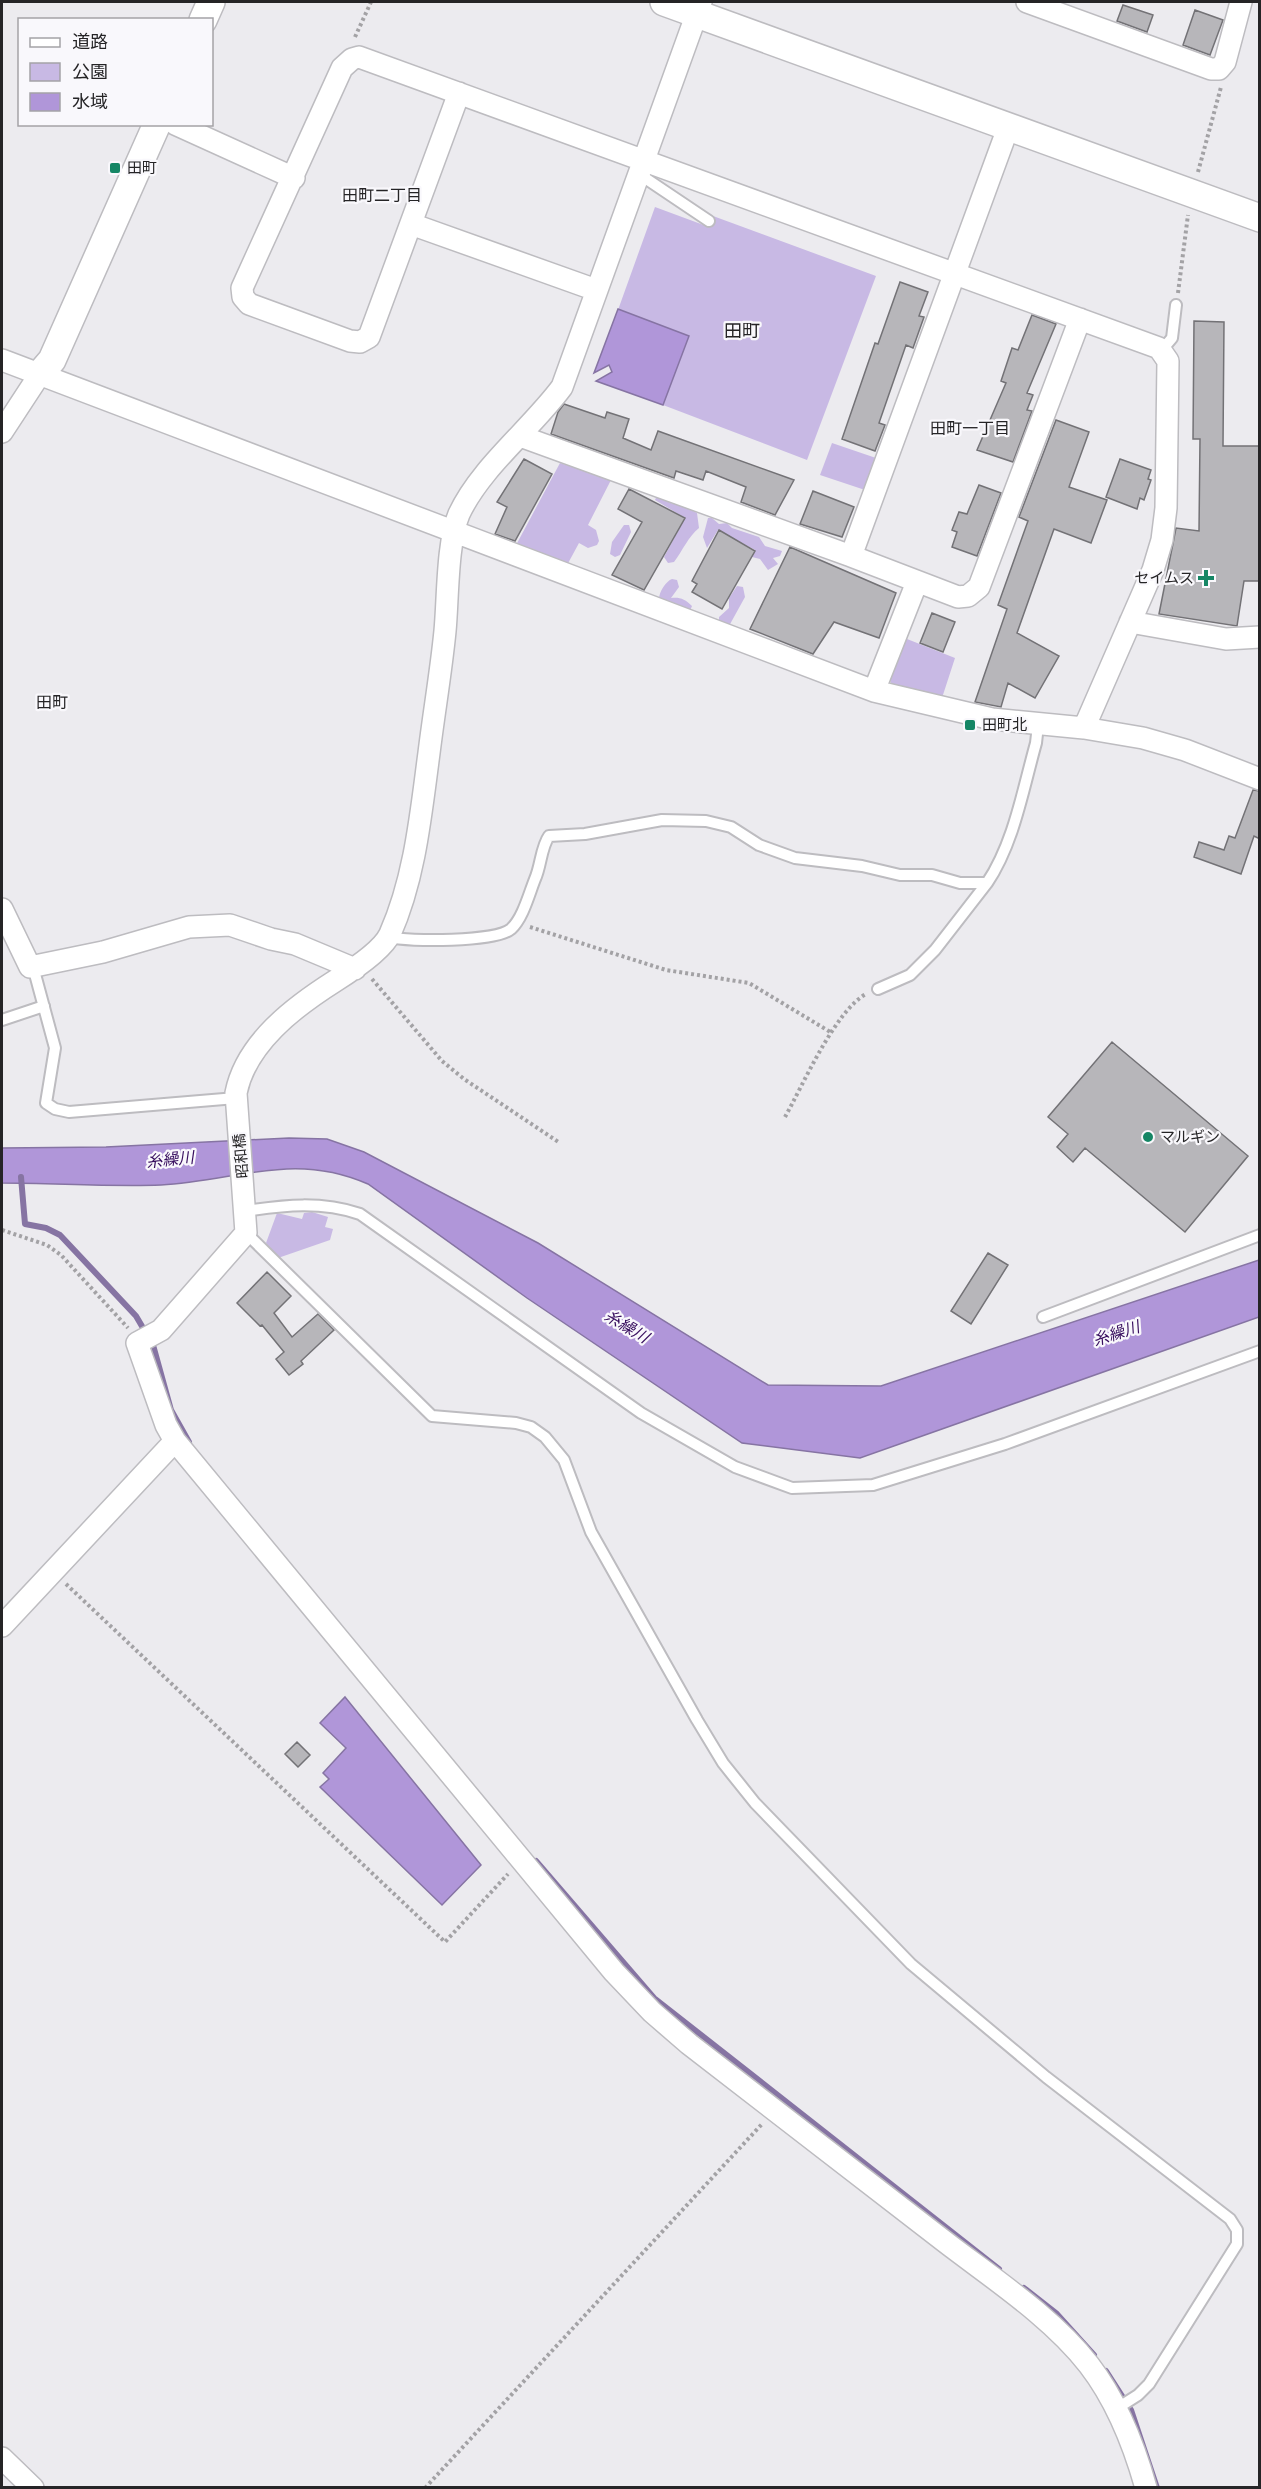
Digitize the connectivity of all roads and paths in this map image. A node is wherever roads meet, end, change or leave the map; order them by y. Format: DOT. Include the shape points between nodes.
graph roads {
  1 [pos="211,2"];
  2 [pos="371,2"];
  3 [pos="664,2"];
  4 [pos="1027,2"];
  5 [pos="1241,2"];
  6 [pos="699,7"];
  7 [pos="204,18"];
  8 [pos="352,59"];
  9 [pos="1219,69"];
  10 [pos="459,93"];
  11 [pos="155,126"];
  12 [pos="179,126"];
  13 [pos="1008,128"];
  14 [pos="641,167"];
  15 [pos="294,178"];
  16 [pos="1192,194"];
  17 [pos="1260,218"];
  18 [pos="709,221"];
  19 [pos="411,224"];
  20 [pos="953,273"];
  21 [pos="596,290"];
  22 [pos="1177,301"];
  23 [pos="1080,319"];
  24 [pos="1161,351"];
  25 [pos="2,360"];
  26 [pos="40,374"];
  27 [pos="2,432"];
  28 [pos="520,436"];
  29 [pos="454,533"];
  30 [pos="851,556"];
  31 [pos="917,582"];
  32 [pos="1130,622"];
  33 [pos="1260,637"];
  34 [pos="874,691"];
  35 [pos="1038,725"];
  36 [pos="1084,728"];
  37 [pos="1260,779"];
  38 [pos="987,883"];
  39 [pos="2,909"];
  40 [pos="517,922"];
  41 [pos="389,937"];
  42 [pos="30,967"];
  43 [pos="357,967"];
  44 [pos="878,989"];
  45 [pos="44,1006"];
  46 [pos="2,1020"];
  47 [pos="832,1033"];
  48 [pos="237,1104"];
  49 [pos="785,1117"];
  50 [pos="560,1143"];
  51 [pos="245,1207"];
  52 [pos="2,1230"];
  53 [pos="246,1233"];
  54 [pos="1260,1235"];
  55 [pos="1043,1317"];
  56 [pos="147,1339"];
  57 [pos="1260,1351"];
  58 [pos="174,1441"];
  59 [pos="53,1571"];
  60 [pos="2,1626"];
  61 [pos="520,1861"];
  62 [pos="775,2111"];
  63 [pos="1123,2404"];
  64 [pos="2,2458"];
  65 [pos="33,2487"];
  66 [pos="425,2487"];
  67 [pos="1146,2487"];
  1 -- 7 [label="street"];
  2 -- 8 [label="path" via="353,42"];
  3 -- 6 [label="street"];
  4 -- 9 [label="street"];
  5 -- 9 [label="street" via="1225,62"];
  6 -- 13 [label="street"];
  6 -- 14 [label="street"];
  8 -- 10 [label="street" via="359,57"];
  8 -- 15 [label="street" via="342,68"];
  9 -- 16 [label="path" via="1222,81"];
  10 -- 14 [label="street"];
  10 -- 19 [label="street"];
  11 -- 26 [label="street" via="52,360"];
  12 -- 15 [label="street"];
  13 -- 16 [label="street"];
  13 -- 20 [label="street"];
  14 -- 18 [label="lane"];
  14 -- 20 [label="street"];
  14 -- 21 [label="street"];
  15 -- 19 [label="street" via="242,288 249,304 360,342 374,327"];
  16 -- 17 [label="street"];
  16 -- 22 [label="path"];
  19 -- 21 [label="street"];
  20 -- 23 [label="street"];
  20 -- 30 [label="street"];
  21 -- 28 [label="street" via="562,387"];
  22 -- 24 [label="lane" via="1172,338"];
  23 -- 24 [label="street"];
  23 -- 31 [label="street" via="979,587 968,596 958,597"];
  24 -- 32 [label="street" via="1168,361 1165,518 1153,570"];
  25 -- 26 [label="street"];
  26 -- 27 [label="street"];
  26 -- 29 [label="street"];
  28 -- 29 [label="street" via="477,487 459,514"];
  28 -- 30 [label="street"];
  29 -- 34 [label="street"];
  29 -- 41 [label="street" via="420,824 404,896"];
  30 -- 31 [label="street"];
  31 -- 34 [label="street"];
  32 -- 33 [label="street" via="1226,639"];
  32 -- 36 [label="street"];
  34 -- 35 [label="street" via="943,709"];
  35 -- 36 [label="street"];
  35 -- 38 [label="lane" via="1005,849"];
  36 -- 37 [label="street" via="1154,741"];
  38 -- 40 [label="lane" via="960,883 932,875 900,875 795,858 759,846 731,827 706,821 662,820 585,834 549,836"];
  38 -- 44 [label="lane" via="910,975"];
  39 -- 42 [label="street"];
  40 -- 41 [label="lane" via="493,937"];
  40 -- 47 [label="path" via="666,970 749,983"];
  41 -- 43 [label="street, 昭和橋"];
  42 -- 43 [label="street" via="104,952 189,927 230,925"];
  42 -- 45 [label="lane"];
  43 -- 48 [label="street, 昭和橋" via="296,1010 261,1041 239,1075"];
  43 -- 50 [label="path" via="442,1061"];
  44 -- 47 [label="path" via="850,1005"];
  45 -- 46 [label="lane"];
  45 -- 48 [label="lane" via="55,1048 46,1103 55,1109 69,1112"];
  47 -- 49 [label="path"];
  48 -- 51 [label="street, 昭和橋"];
  51 -- 53 [label="street, 昭和橋"];
  51 -- 57 [label="lane" via="321,1205 360,1214 641,1413 735,1467 792,1488 873,1485 1005,1444"];
  52 -- 56 [label="path" via="47,1245 61,1255"];
  53 -- 56 [label="street"];
  53 -- 63 [label="lane" via="432,1416 516,1422 545,1437 564,1460 591,1532 697,1720 723,1763 755,1803 911,1964 1046,2077 1230,2219 1237,2230 1237,2244 1149,2384"];
  54 -- 55 [label="lane"];
  56 -- 58 [label="street" via="166,1425"];
  58 -- 59 [label="street"];
  58 -- 61 [label="street"];
  59 -- 60 [label="street"];
  59 -- 61 [label="path" via="445,1942"];
  61 -- 62 [label="street" via="652,2012"];
  62 -- 63 [label="street" via="1049,2323"];
  62 -- 66 [label="path"];
  63 -- 67 [label="street"];
  64 -- 65 [label="street"];
}
